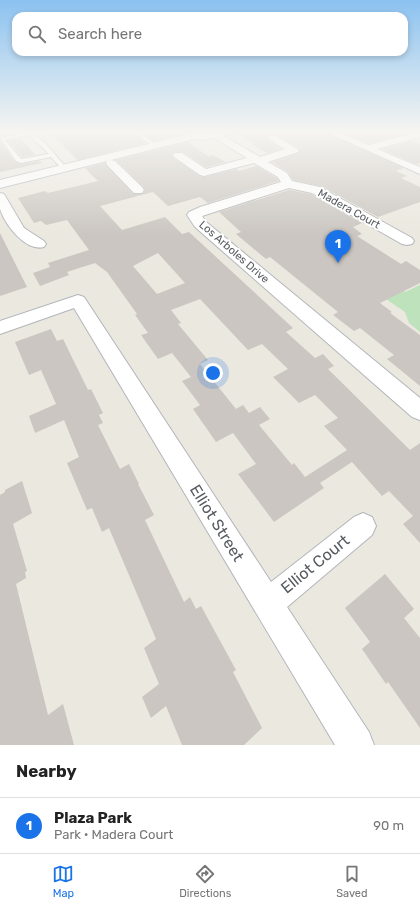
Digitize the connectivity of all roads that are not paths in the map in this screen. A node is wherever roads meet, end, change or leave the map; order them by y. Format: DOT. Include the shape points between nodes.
graph roads {
  1 [pos="62,166"];
  2 [pos="73,166"];
  3 [pos="100,166"];
  4 [pos="114,166"];
  5 [pos="194,166"];
  6 [pos="233,166"];
  7 [pos="267,166"];
  8 [pos="408,166"];
  9 [pos="64,168"];
  10 [pos="420,171"];
  11 [pos="0,184"];
  12 [pos="288,184"];
  13 [pos="138,190"];
  14 [pos="0,191"];
  15 [pos="0,198"];
  16 [pos="407,240"];
  17 [pos="40,244"];
  18 [pos="0,328"];
  19 [pos="420,411"];
  20 [pos="363,526"];
  21 [pos="268,603"];
  22 [pos="356,745"];
  1 -- 9 [label="lane"];
  2 -- 9 [label="main road"];
  3 -- 14 [label="main road"];
  4 -- 13 [label="street"];
  5 -- 6 [label="street" via="204,173"];
  7 -- 12 [label="street" via="283,175"];
  8 -- 10 [label="street"];
  9 -- 11 [label="main road"];
  12 -- 16 [label="street, Madera Court" via="316,190"];
  12 -- 19 [label="street, Los Arboles Drive" via="205,210 194,216 200,224"];
  15 -- 17 [label="street" via="19,231"];
  18 -- 21 [label="street, Elliot Street" via="78,300"];
  20 -- 21 [label="street, Elliot Court"];
  21 -- 22 [label="street, Elliot Street"];
}
